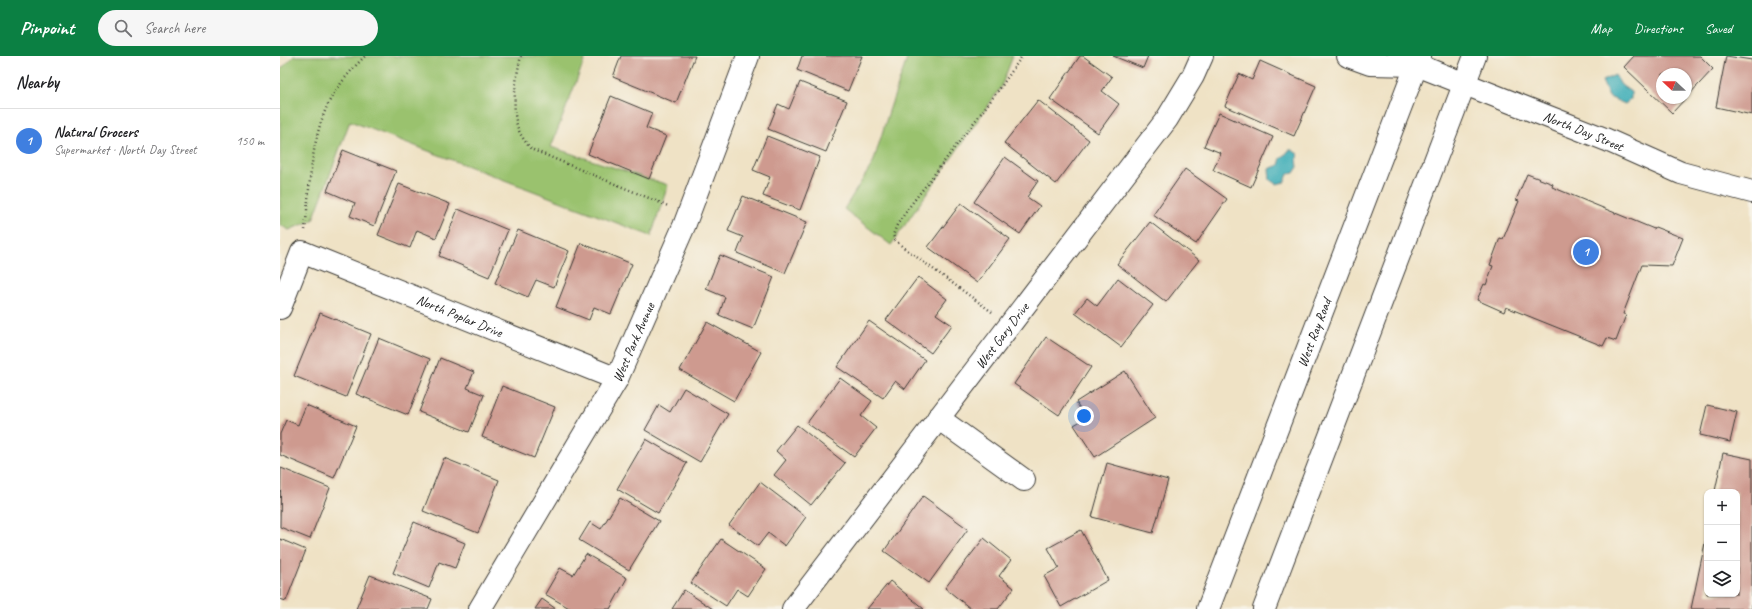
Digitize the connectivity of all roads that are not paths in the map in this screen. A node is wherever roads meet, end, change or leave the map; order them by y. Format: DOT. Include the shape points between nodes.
graph roads {
  1 [pos="748,56"];
  2 [pos="1202,56"];
  3 [pos="1348,56"];
  4 [pos="1475,56"];
  5 [pos="1414,59"];
  6 [pos="1464,84"];
  7 [pos="1752,192"];
  8 [pos="280,308"];
  9 [pos="617,379"];
  10 [pos="938,418"];
  11 [pos="1024,480"];
  12 [pos="480,609"];
  13 [pos="793,609"];
  14 [pos="1208,609"];
  15 [pos="1264,609"];
  1 -- 9 [label="street, West Park Avenue" via="690,211"];
  2 -- 10 [label="street, West Gary Drive" via="1167,119"];
  3 -- 5 [label="street, North Day Street" via="1370,64"];
  4 -- 6 [label="street"];
  5 -- 6 [label="street, North Day Street"];
  5 -- 14 [label="street, West Ray Road"];
  6 -- 7 [label="street, North Day Street" via="1607,140 1681,173"];
  6 -- 15 [label="street"];
  8 -- 9 [label="street, North Poplar Drive" via="302,252"];
  9 -- 12 [label="street, West Park Avenue"];
  10 -- 11 [label="street"];
  10 -- 13 [label="street, West Gary Drive"];
}
